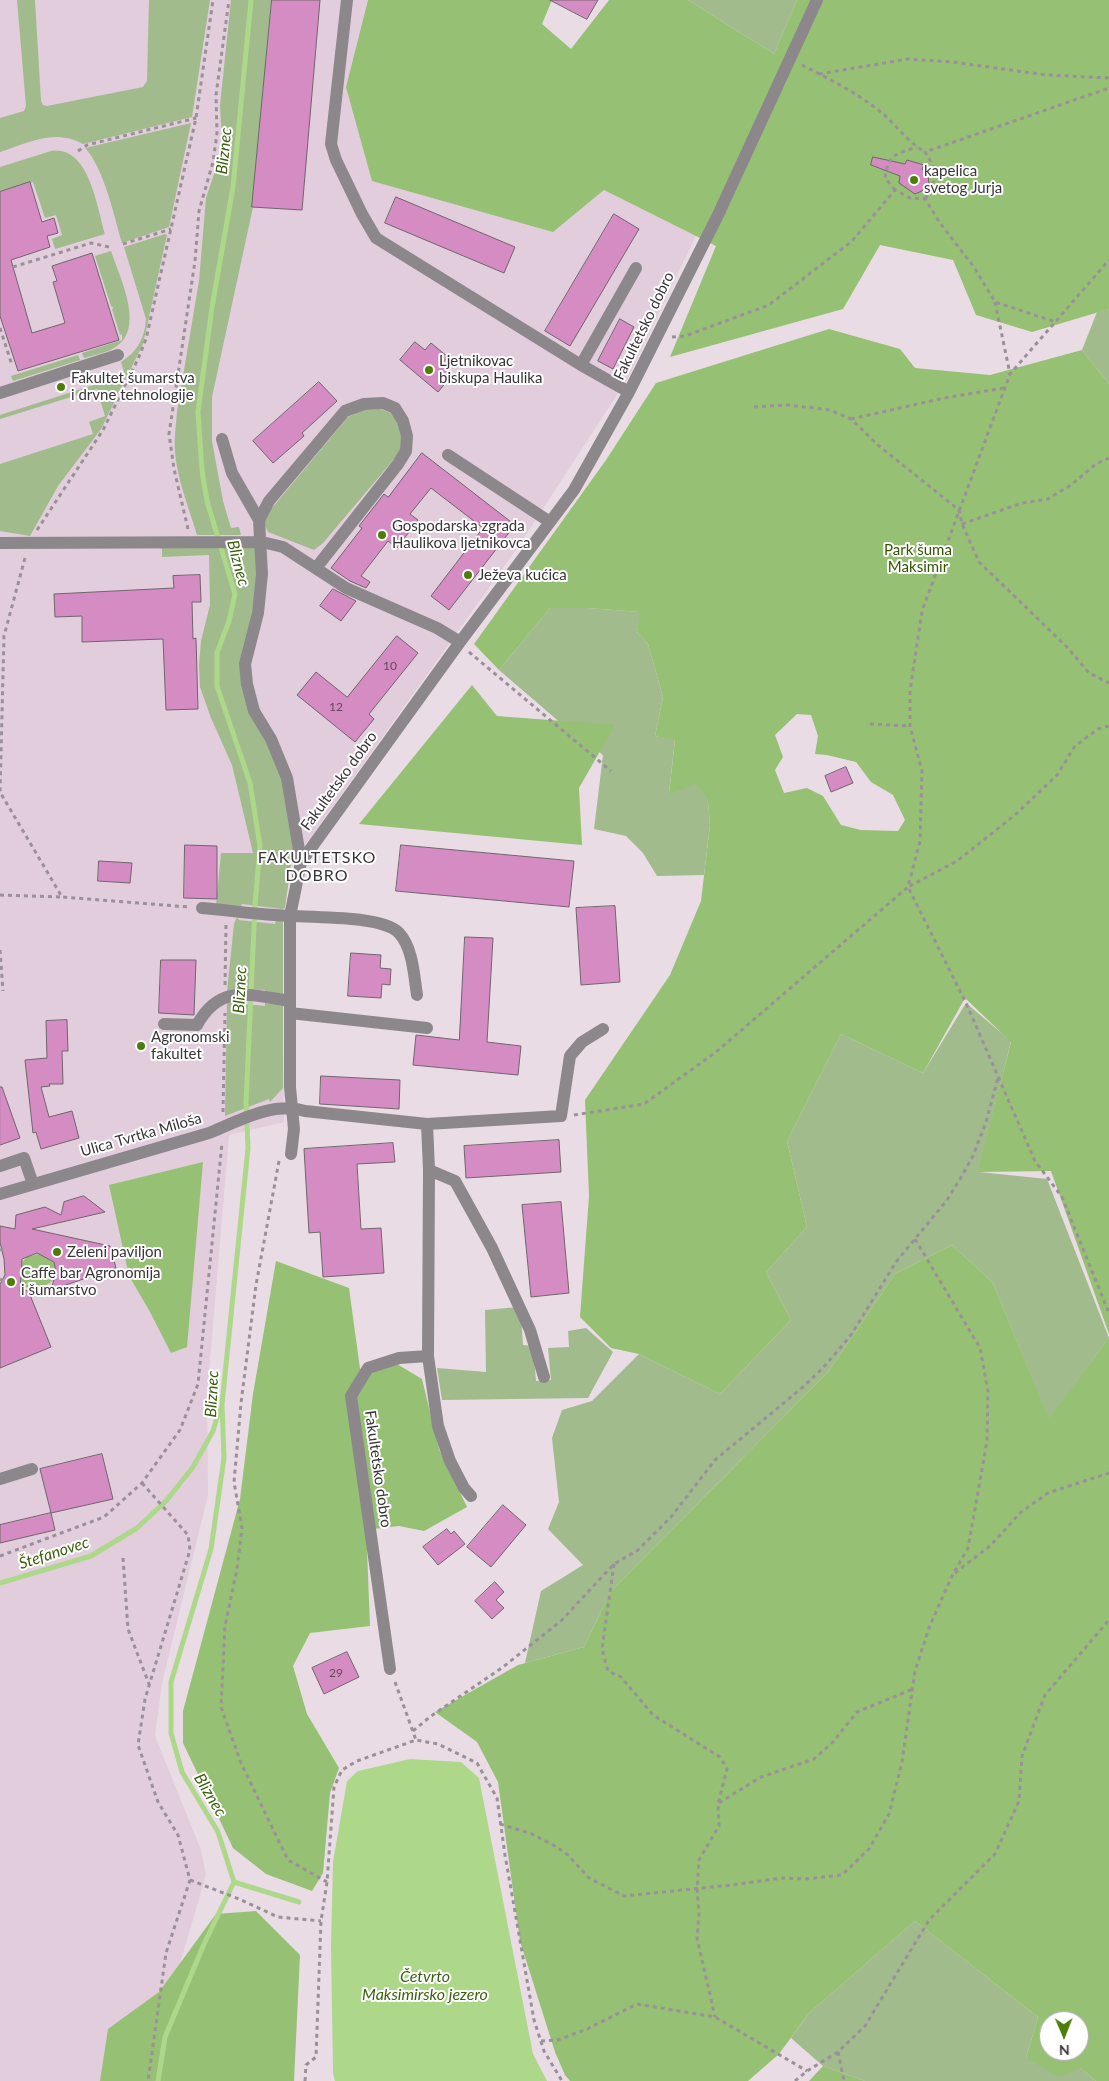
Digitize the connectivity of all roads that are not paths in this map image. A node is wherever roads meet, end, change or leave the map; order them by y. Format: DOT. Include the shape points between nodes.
graph roads {
  1 [pos="347,0"];
  2 [pos="817,0"];
  3 [pos="636,268"];
  4 [pos="118,355"];
  5 [pos="581,365"];
  6 [pos="629,392"];
  7 [pos="0,393"];
  8 [pos="222,439"];
  9 [pos="448,456"];
  10 [pos="259,520"];
  11 [pos="550,522"];
  12 [pos="262,542"];
  13 [pos="0,543"];
  14 [pos="316,568"];
  15 [pos="460,642"];
  16 [pos="301,862"];
  17 [pos="202,908"];
  18 [pos="290,916"];
  19 [pos="417,995"];
  20 [pos="290,1007"];
  21 [pos="164,1024"];
  22 [pos="427,1028"];
  23 [pos="603,1029"];
  24 [pos="291,1106"];
  25 [pos="427,1124"];
  26 [pos="291,1154"];
  27 [pos="0,1166"];
  28 [pos="429,1170"];
  29 [pos="33,1184"];
  30 [pos="0,1194"];
  31 [pos="428,1356"];
  32 [pos="544,1377"];
  33 [pos="32,1469"];
  34 [pos="0,1479"];
  35 [pos="471,1496"];
  36 [pos="390,1670"];
  1 -- 5 [label="street" via="331,144 376,238"];
  2 -- 6 [label="street, Fakultetsko dobro" via="718,215"];
  3 -- 5 [label="street"];
  4 -- 7 [label="street"];
  5 -- 6 [label="street"];
  6 -- 11 [label="street, Fakultetsko dobro" via="574,490"];
  8 -- 10 [label="street" via="232,473"];
  9 -- 11 [label="street"];
  10 -- 12 [label="street"];
  10 -- 14 [label="street" via="269,501 345,411 364,404 382,403 395,408 407,436 406,451"];
  11 -- 15 [label="street, Fakultetsko dobro"];
  12 -- 13 [label="street"];
  12 -- 14 [label="street" via="283,547"];
  12 -- 16 [label="street" via="258,613 245,664 247,684 254,711 271,739 287,778"];
  14 -- 15 [label="street" via="346,588 437,628"];
  15 -- 16 [label="street, Fakultetsko dobro"];
  16 -- 18 [label="street, Fakultetsko dobro"];
  17 -- 18 [label="street"];
  18 -- 19 [label="street" via="383,924 398,933 407,946"];
  18 -- 20 [label="street, Fakultetsko dobro"];
  20 -- 21 [label="street" via="264,997 239,995 219,999 205,1011 197,1025"];
  20 -- 22 [label="street"];
  20 -- 24 [label="street, Fakultetsko dobro"];
  23 -- 25 [label="street" via="582,1042 570,1056 561,1116"];
  24 -- 25 [label="street" via="305,1111"];
  24 -- 26 [label="street, Fakultetsko dobro" via="294,1129"];
  24 -- 29 [label="street, Ulica Tvrtka Miloša"];
  25 -- 28 [label="street"];
  27 -- 29 [label="street" via="24,1158"];
  28 -- 31 [label="street"];
  28 -- 32 [label="street" via="455,1181 492,1248 530,1330"];
  29 -- 30 [label="street, Ulica Tvrtka Miloša"];
  31 -- 35 [label="street" via="438,1426 450,1461"];
  31 -- 36 [label="street, Fakultetsko dobro" via="399,1358 368,1368 351,1396"];
  33 -- 34 [label="street"];
}
